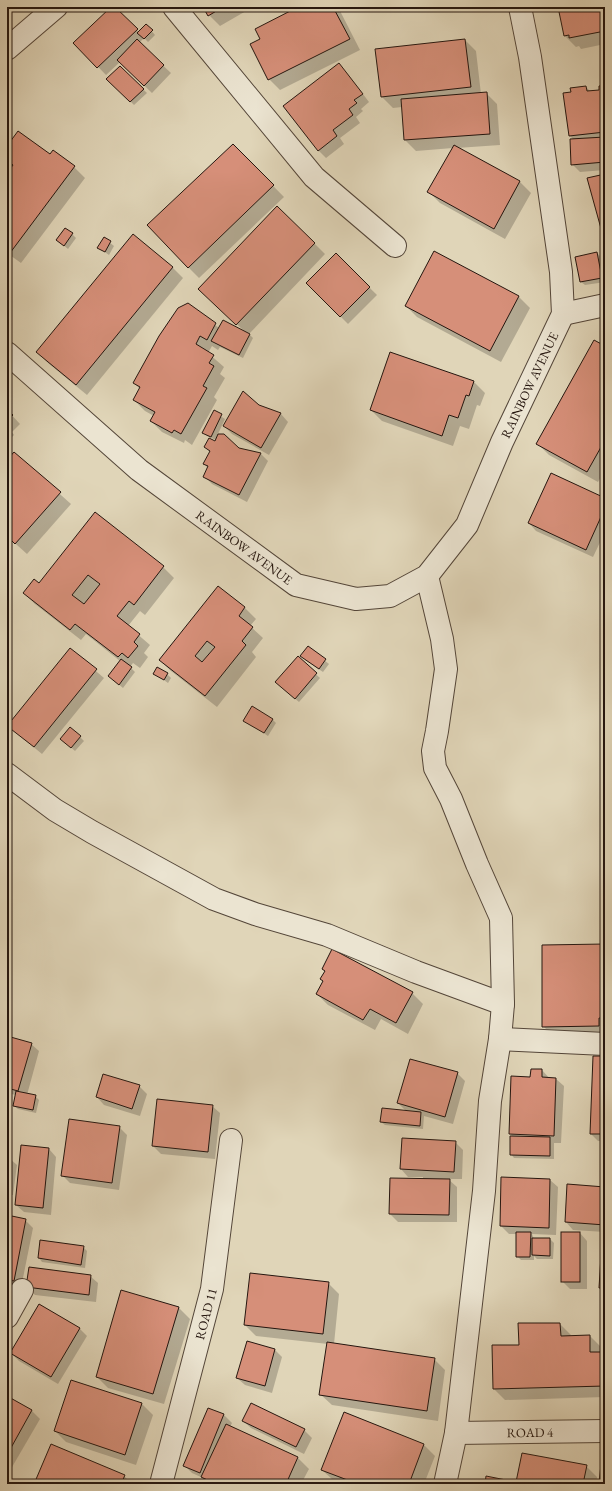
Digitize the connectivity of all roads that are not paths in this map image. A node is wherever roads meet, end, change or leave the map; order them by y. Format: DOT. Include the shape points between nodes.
graph roads {
  1 [pos="56,7"];
  2 [pos="174,7"];
  3 [pos="520,7"];
  4 [pos="7,49"];
  5 [pos="394,246"];
  6 [pos="605,305"];
  7 [pos="563,314"];
  8 [pos="7,353"];
  9 [pos="427,576"];
  10 [pos="7,774"];
  11 [pos="503,1004"];
  12 [pos="500,1039"];
  13 [pos="605,1044"];
  14 [pos="231,1140"];
  15 [pos="22,1290"];
  16 [pos="7,1317"];
  17 [pos="605,1431"];
  18 [pos="456,1433"];
  19 [pos="161,1484"];
  20 [pos="445,1484"];
  1 -- 4 [label="street"];
  2 -- 5 [label="street" via="314,177"];
  3 -- 7 [label="street" via="562,272"];
  6 -- 7 [label="street"];
  7 -- 9 [label="street, RAINBOW AVENUE" via="502,442 467,524"];
  8 -- 9 [label="street, RAINBOW AVENUE" via="139,470 296,585 356,599 390,596"];
  9 -- 11 [label="street" via="442,639 446,669 433,751 435,768 451,799 501,918"];
  10 -- 11 [label="street" via="55,810 214,899 327,935"];
  11 -- 12 [label="street"];
  12 -- 13 [label="street"];
  12 -- 18 [label="street" via="490,1101 484,1191"];
  14 -- 19 [label="street, ROAD 11" via="212,1289"];
  15 -- 16 [label="street"];
  17 -- 18 [label="street, ROAD 4"];
  18 -- 20 [label="street"];
}
